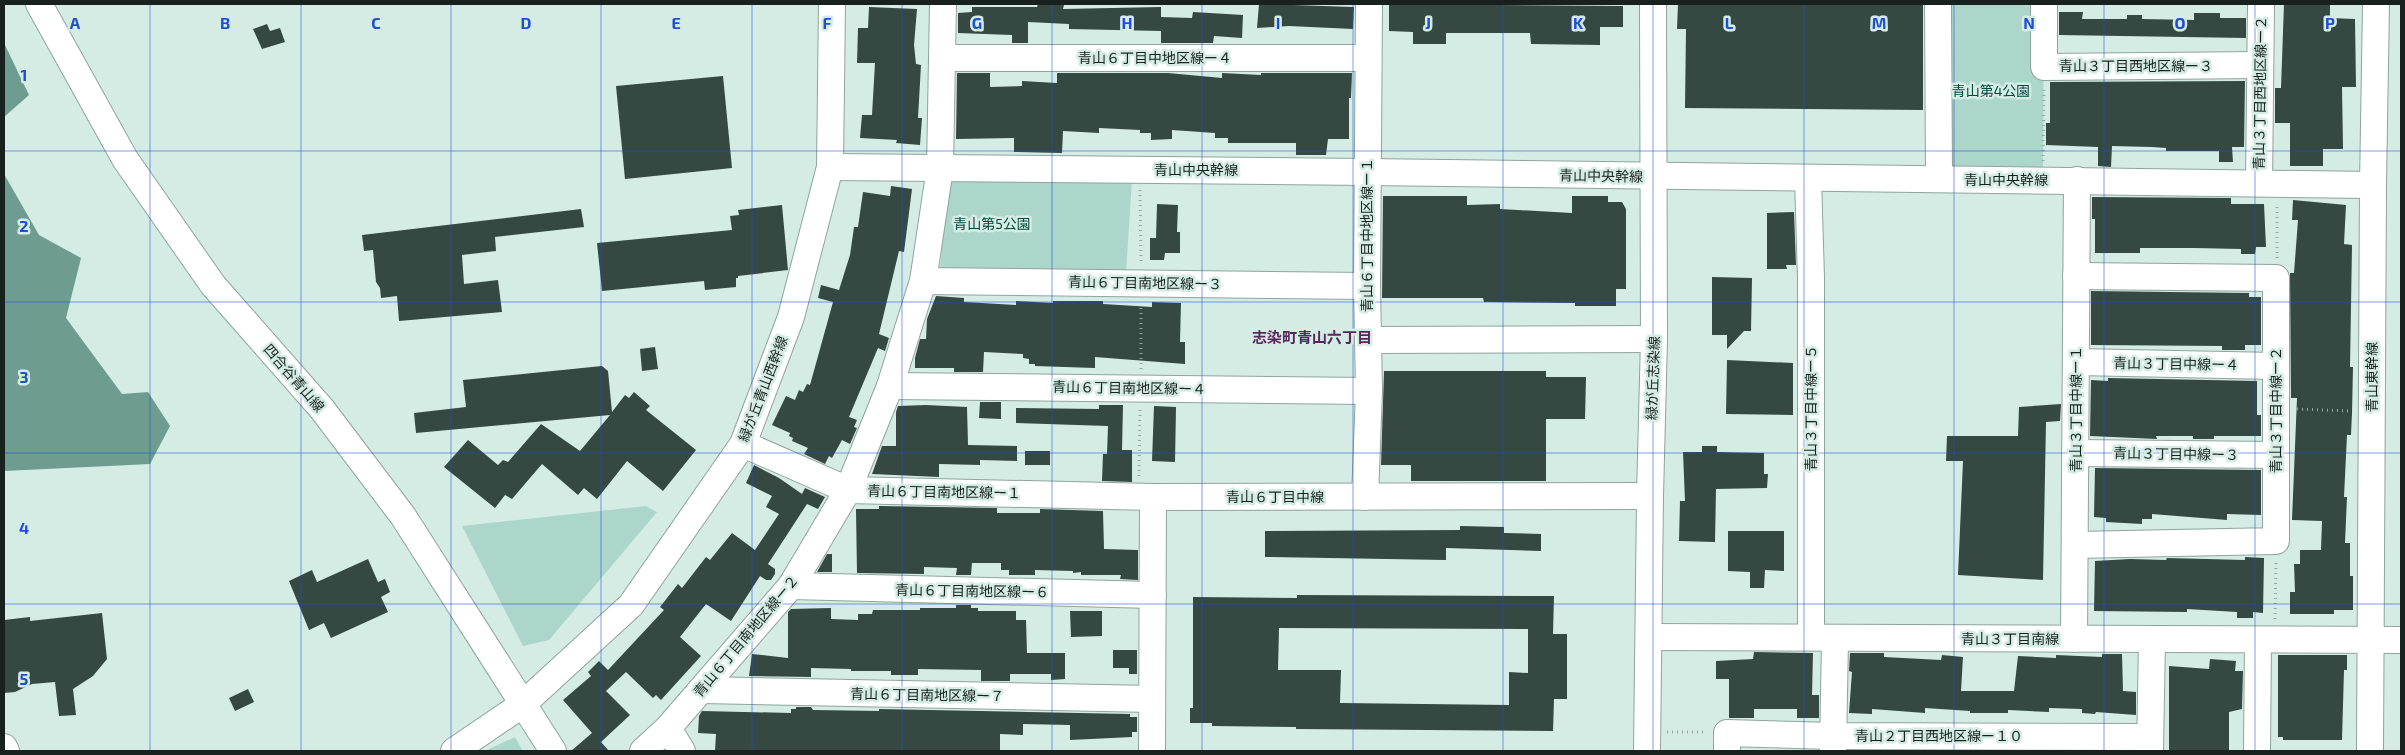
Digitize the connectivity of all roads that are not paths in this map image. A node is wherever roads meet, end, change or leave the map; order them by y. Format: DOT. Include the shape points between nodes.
graph roads {
  1 [pos="39,4"];
  2 [pos="832,4"];
  3 [pos="943,4"];
  4 [pos="1369,4"];
  5 [pos="1653,4"];
  6 [pos="1938,4"];
  7 [pos="2044,4"];
  8 [pos="2261,4"];
  9 [pos="2376,4"];
  10 [pos="942,58"];
  11 [pos="1368,58"];
  12 [pos="2260,65"];
  13 [pos="830,167"];
  14 [pos="940,168"];
  15 [pos="1367,172"];
  16 [pos="1655,177"];
  17 [pos="1808,178"];
  18 [pos="1939,179"];
  19 [pos="2077,180"];
  20 [pos="2268,183"];
  21 [pos="2373,185"];
  22 [pos="2076,276"];
  23 [pos="923,281"];
  24 [pos="1367,286"];
  25 [pos="1368,340"];
  26 [pos="1654,340"];
  27 [pos="2076,362"];
  28 [pos="2276,366"];
  29 [pos="890,386"];
  30 [pos="1369,391"];
  31 [pos="743,444"];
  32 [pos="2075,453"];
  33 [pos="2276,455"];
  34 [pos="848,490"];
  35 [pos="1650,496"];
  36 [pos="1146,497"];
  37 [pos="1365,497"];
  38 [pos="2075,545"];
  39 [pos="791,586"];
  40 [pos="1153,595"];
  41 [pos="1649,637"];
  42 [pos="1823,638"];
  43 [pos="2074,639"];
  44 [pos="2152,639"];
  45 [pos="2266,640"];
  46 [pos="2370,640"];
  47 [pos="2401,640"];
  48 [pos="701,690"];
  49 [pos="1152,699"];
  50 [pos="523,704"];
  51 [pos="668,728"];
  52 [pos="1647,741"];
  53 [pos="1727,742"];
  54 [pos="1833,744"];
  55 [pos="2150,744"];
  56 [pos="4,747"];
  57 [pos="6,751"];
  58 [pos="454,751"];
  59 [pos="553,751"];
  60 [pos="642,751"];
  61 [pos="682,751"];
  62 [pos="1152,751"];
  63 [pos="2257,751"];
  64 [pos="2370,751"];
  1 -- 50 [label="street, 四合谷青山線" via="124,159 213,285 322,409 403,516"];
  2 -- 13 [label="street, 緑が丘青山西幹線"];
  3 -- 10 [label="street, 青山６丁目南地区線ー２"];
  4 -- 11 [label="street, 青山６丁目中地区線ー１"];
  5 -- 16 [label="street, 緑が丘志染線"];
  6 -- 18 [label="street"];
  7 -- 12 [label="street, 青山３丁目西地区線ー３" via="2044,67"];
  8 -- 12 [label="street, 青山３丁目西地区線ー２"];
  9 -- 21 [label="street, 青山東幹線"];
  10 -- 11 [label="street, 青山６丁目中地区線ー４"];
  10 -- 14 [label="street, 青山６丁目南地区線ー２"];
  11 -- 15 [label="street, 青山６丁目中地区線ー１"];
  12 -- 20 [label="street, 青山３丁目西地区線ー２"];
  13 -- 14 [label="street, 青山中央幹線"];
  13 -- 31 [label="street, 緑が丘青山西幹線" via="791,317"];
  14 -- 15 [label="street, 青山中央幹線"];
  14 -- 23 [label="street, 青山６丁目南地区線ー２"];
  15 -- 16 [label="street, 青山中央幹線"];
  15 -- 24 [label="street, 青山６丁目中地区線ー１"];
  16 -- 17 [label="street, 青山中央幹線"];
  16 -- 26 [label="street, 緑が丘志染線"];
  17 -- 18 [label="street, 青山中央幹線"];
  17 -- 42 [label="street, 青山３丁目中線ー５"];
  18 -- 19 [label="street, 青山中央幹線"];
  19 -- 20 [label="street, 青山中央幹線"];
  19 -- 22 [label="street, 青山３丁目中線ー１"];
  20 -- 21 [label="street, 青山中央幹線"];
  21 -- 46 [label="street, 青山東幹線"];
  22 -- 27 [label="street, 青山３丁目中線ー１"];
  22 -- 28 [label="street, 青山３丁目中線ー２" via="2276,278"];
  23 -- 24 [label="street, 青山６丁目南地区線ー３"];
  23 -- 29 [label="street, 青山６丁目南地区線ー２"];
  24 -- 25 [label="street, 青山６丁目中地区線ー１"];
  25 -- 26 [label="street"];
  25 -- 30 [label="street, 青山６丁目中地区線ー１"];
  26 -- 35 [label="street, 緑が丘志染線"];
  27 -- 28 [label="street, 青山３丁目中線ー４"];
  27 -- 32 [label="street, 青山３丁目中線ー１"];
  28 -- 33 [label="street, 青山３丁目中線ー２"];
  29 -- 30 [label="street, 青山６丁目南地区線ー４"];
  29 -- 34 [label="street, 青山６丁目南地区線ー２"];
  30 -- 37 [label="street, 青山６丁目中地区線ー１"];
  31 -- 34 [label="street, 青山６丁目南地区線ー１"];
  31 -- 50 [label="street, 緑が丘青山西幹線" via="631,605"];
  32 -- 33 [label="street, 青山３丁目中線ー３"];
  32 -- 38 [label="street, 青山３丁目中線ー１"];
  33 -- 38 [label="street, 青山３丁目中線ー２" via="2276,541"];
  34 -- 36 [label="street, 青山６丁目南地区線ー１"];
  34 -- 39 [label="street, 青山６丁目南地区線ー２"];
  35 -- 37 [label="street, 青山６丁目中線"];
  35 -- 41 [label="street, 緑が丘志染線"];
  36 -- 37 [label="street, 青山６丁目中線"];
  36 -- 40 [label="street"];
  38 -- 43 [label="street, 青山３丁目中線ー１"];
  39 -- 40 [label="street, 青山６丁目南地区線ー６"];
  39 -- 48 [label="street, 青山６丁目南地区線ー２"];
  40 -- 49 [label="street"];
  41 -- 42 [label="street, 青山３丁目南線"];
  41 -- 52 [label="street, 緑が丘志染線"];
  42 -- 43 [label="street, 青山３丁目南線"];
  42 -- 54 [label="street, 青山３丁目中線ー５"];
  43 -- 44 [label="street, 青山３丁目南線"];
  44 -- 45 [label="street, 青山３丁目南線"];
  44 -- 55 [label="street"];
  45 -- 46 [label="street, 青山３丁目南線"];
  45 -- 63 [label="street"];
  46 -- 47 [label="street, 青山３丁目南線"];
  46 -- 64 [label="street, 青山東幹線"];
  48 -- 49 [label="street, 青山６丁目南地区線ー７"];
  48 -- 51 [label="street, 青山６丁目南地区線ー２"];
  49 -- 62 [label="street"];
  50 -- 58 [label="street, 緑が丘青山西幹線"];
  50 -- 59 [label="street, 四合谷青山線"];
  51 -- 60 [label="street, 青山６丁目南地区線ー２"];
  51 -- 61 [label="street"];
  53 -- 54 [label="street, 青山２丁目西地区線ー１０"];
  54 -- 55 [label="street, 青山２丁目西地区線ー１０"];
  56 -- 57 [label="street"];
}
